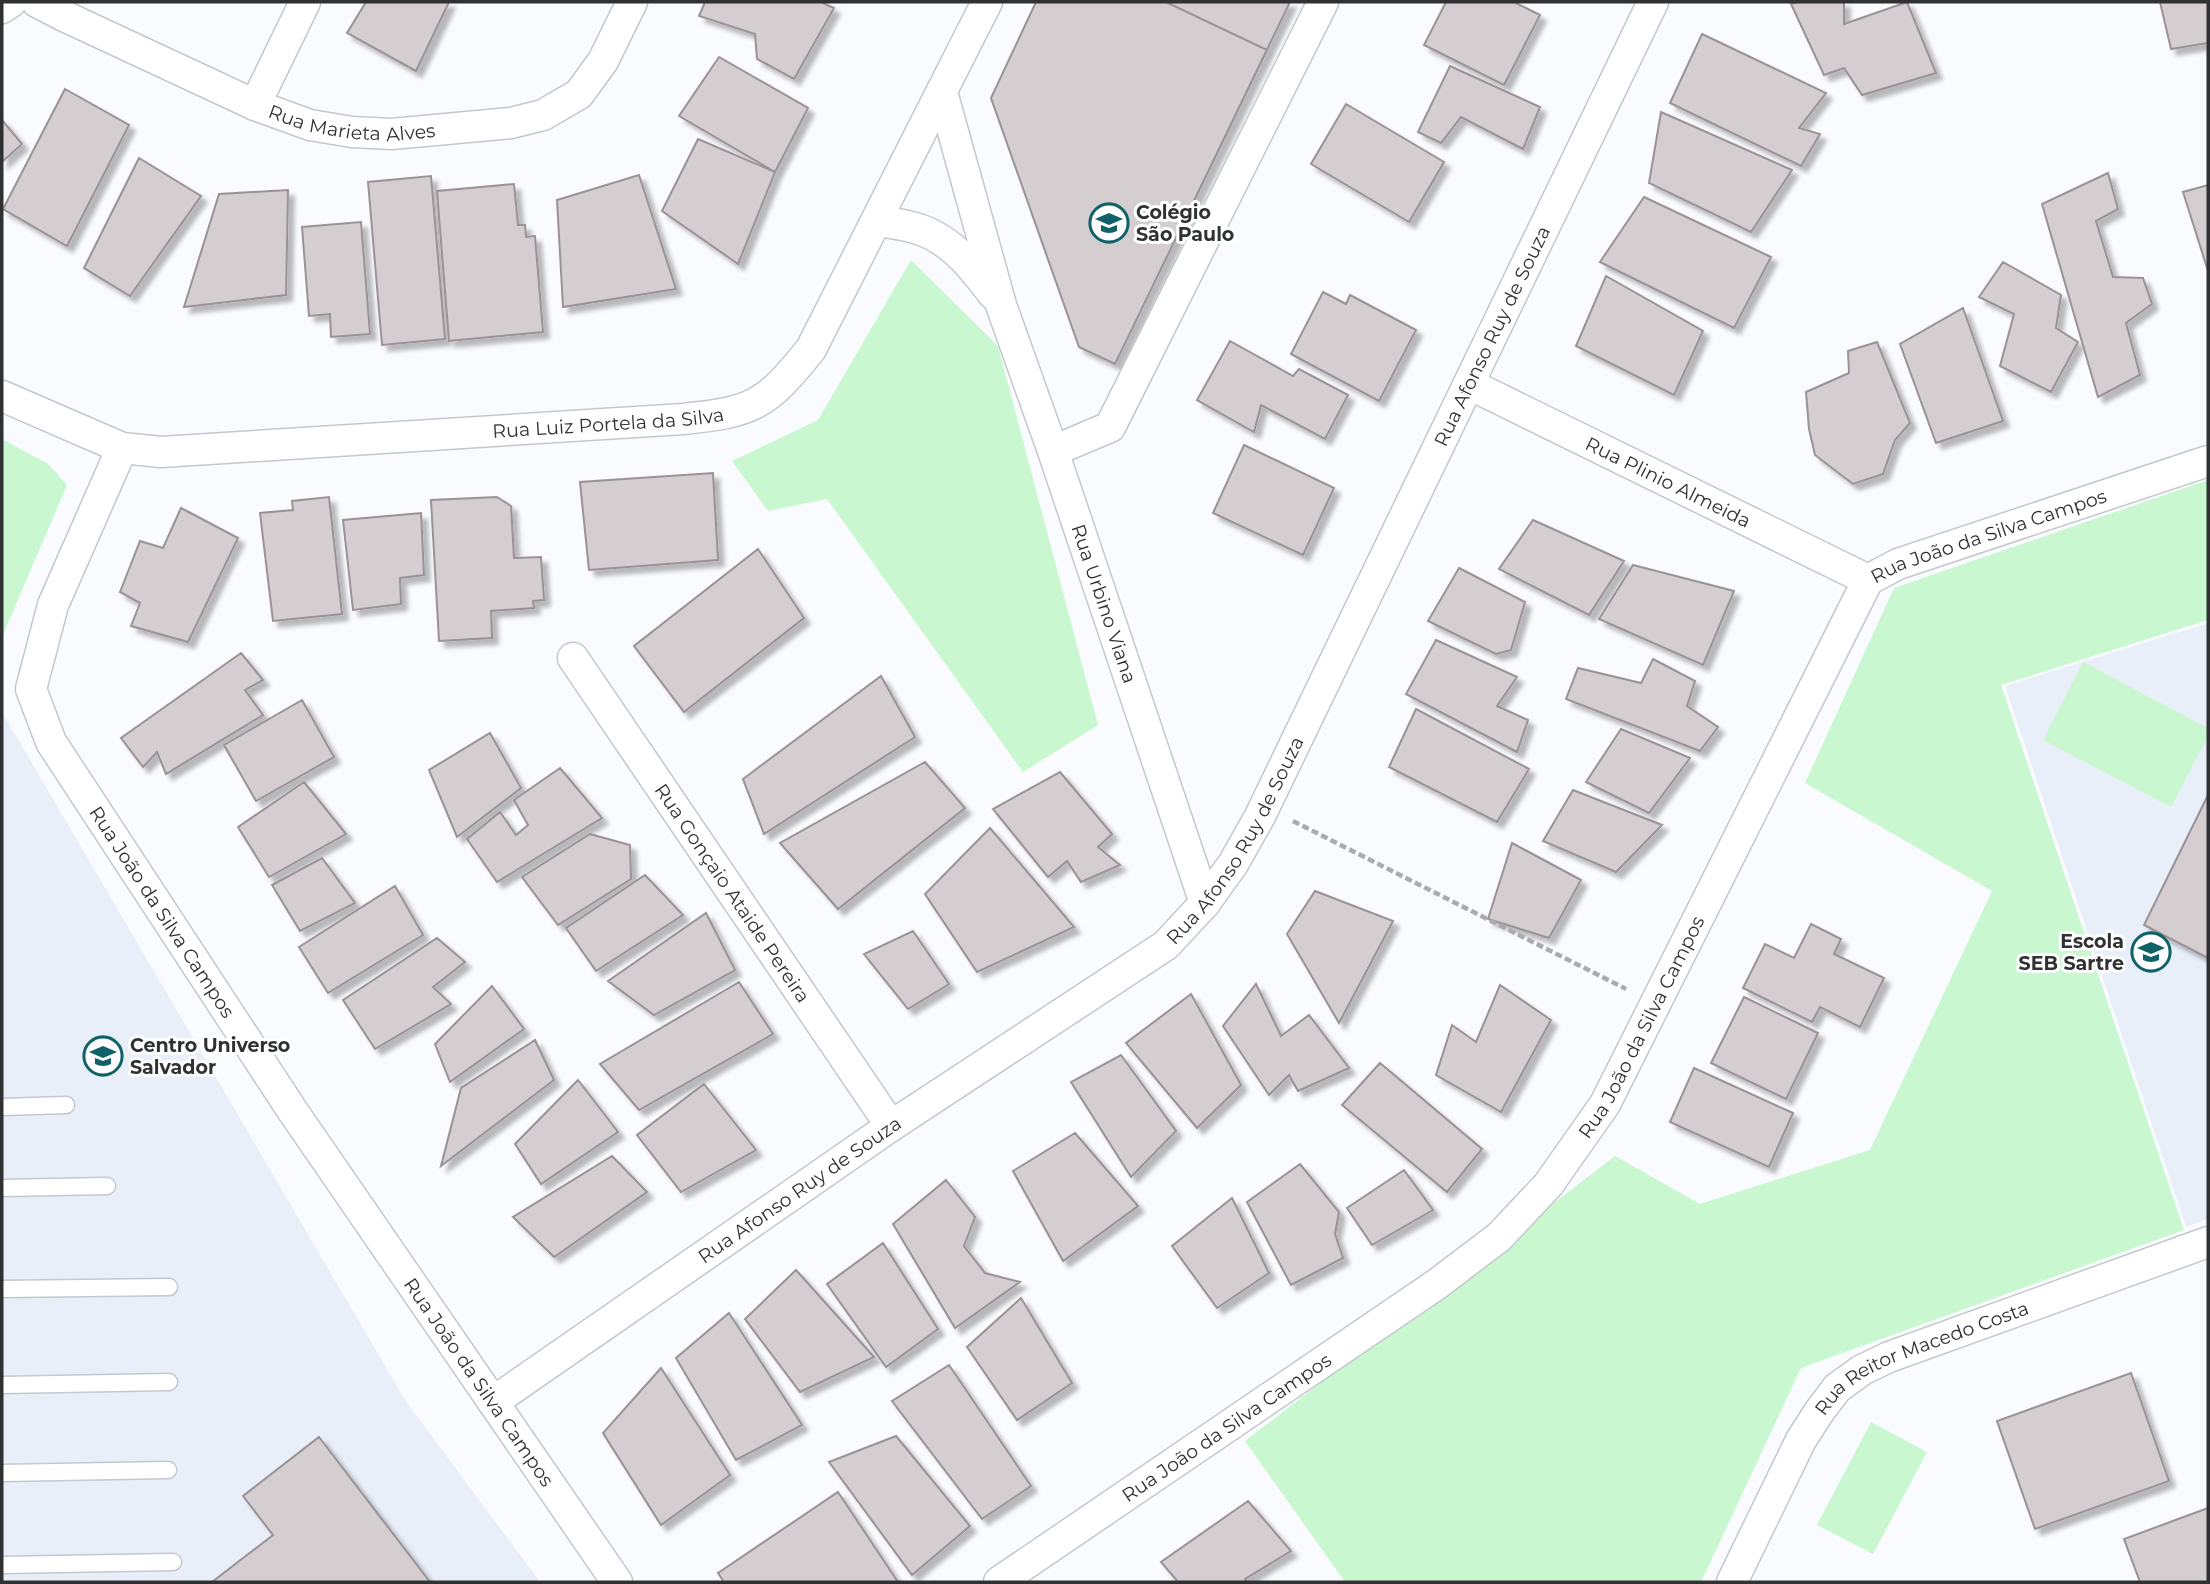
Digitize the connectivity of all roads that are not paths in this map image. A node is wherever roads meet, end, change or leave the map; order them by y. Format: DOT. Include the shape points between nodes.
graph roads {
  1 [pos="11,2"];
  2 [pos="37,2"];
  3 [pos="305,2"];
  4 [pos="632,2"];
  5 [pos="987,2"];
  6 [pos="1323,2"];
  7 [pos="1653,2"];
  8 [pos="2,8"];
  9 [pos="942,92"];
  10 [pos="255,105"];
  11 [pos="877,221"];
  12 [pos="1001,305"];
  13 [pos="1469,384"];
  14 [pos="2,396"];
  15 [pos="122,449"];
  16 [pos="1053,451"];
  17 [pos="2208,461"];
  18 [pos="1868,580"];
  19 [pos="573,658"];
  20 [pos="1205,903"];
  21 [pos="66,1105"];
  22 [pos="2,1107"];
  23 [pos="891,1126"];
  24 [pos="107,1186"];
  25 [pos="2,1188"];
  26 [pos="2208,1242"];
  27 [pos="169,1287"];
  28 [pos="2,1289"];
  29 [pos="169,1382"];
  30 [pos="2,1385"];
  31 [pos="493,1402"];
  32 [pos="168,1470"];
  33 [pos="2,1473"];
  34 [pos="173,1562"];
  35 [pos="2,1565"];
  36 [pos="617,1582"];
  37 [pos="999,1582"];
  38 [pos="1732,1582"];
  1 -- 8 [label="street"];
  2 -- 10 [label="street, Rua Marieta Alves"];
  3 -- 10 [label="street"];
  4 -- 10 [label="street, Rua Marieta Alves" via="603,61 579,94 543,115 510,123 392,134 310,125"];
  5 -- 9 [label="street, Rua Luiz Portela da Silva"];
  6 -- 16 [label="street" via="1110,427"];
  7 -- 13 [label="street, Rua Afonso Ruy de Souza"];
  9 -- 11 [label="street, Rua Luiz Portela da Silva"];
  9 -- 12 [label="street, Rua Urbino Viana"];
  11 -- 12 [label="street, Rua Urbino Viana" via="916,228 944,240 968,261"];
  11 -- 15 [label="street, Rua Luiz Portela da Silva" via="811,349 760,402 726,414 161,452"];
  12 -- 16 [label="street, Rua Urbino Viana"];
  13 -- 18 [label="street, Rua Plinio Almeida"];
  13 -- 20 [label="street, Rua Afonso Ruy de Souza" via="1264,806 1233,864"];
  14 -- 15 [label="street, Rua Luiz Portela da Silva"];
  15 -- 31 [label="street, Rua João da Silva Campos" via="53,605 31,689 51,742 292,1110"];
  16 -- 20 [label="street, Rua Urbino Viana"];
  17 -- 18 [label="street, Rua João da Silva Campos" via="1898,564"];
  18 -- 37 [label="street, Rua João da Silva Campos" via="1605,1104 1548,1185 1499,1237 1437,1284"];
  19 -- 23 [label="street, Rua Gonçaio Ataide Pereira"];
  20 -- 23 [label="street, Rua Afonso Ruy de Souza" via="1166,945"];
  21 -- 22 [label="lane"];
  23 -- 31 [label="street, Rua Afonso Ruy de Souza"];
  24 -- 25 [label="lane"];
  26 -- 38 [label="street, Rua Reitor Macedo Costa" via="1862,1370 1838,1388 1801,1440"];
  27 -- 28 [label="lane"];
  29 -- 30 [label="lane"];
  31 -- 36 [label="street, Rua João da Silva Campos"];
  32 -- 33 [label="lane"];
  34 -- 35 [label="lane"];
}
